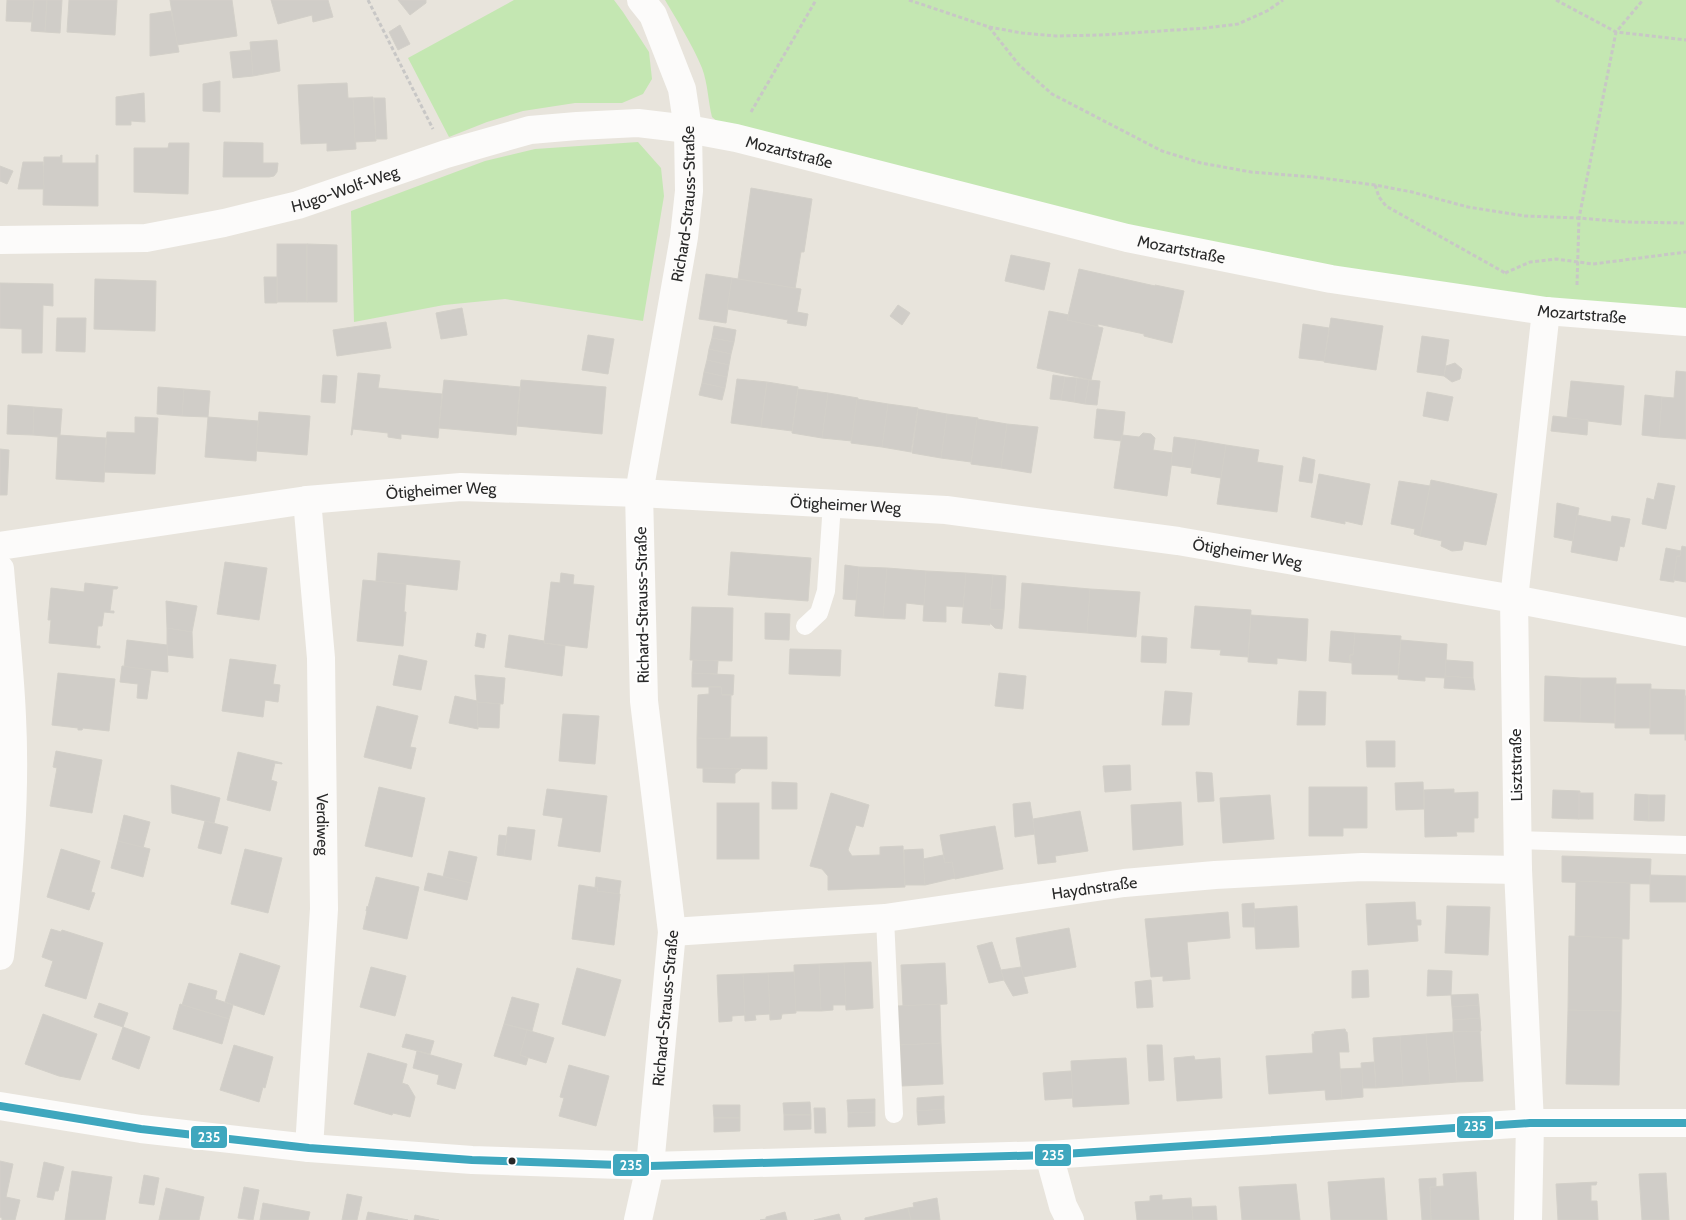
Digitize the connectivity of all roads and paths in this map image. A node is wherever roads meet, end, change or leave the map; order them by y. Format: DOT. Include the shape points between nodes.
graph roads {
  1 [pos="368,0"];
  2 [pos="641,0"];
  3 [pos="816,0"];
  4 [pos="909,0"];
  5 [pos="1283,0"];
  6 [pos="1556,0"];
  7 [pos="1643,0"];
  8 [pos="989,27"];
  9 [pos="1616,32"];
  10 [pos="1686,40"];
  11 [pos="688,129"];
  12 [pos="736,138"];
  13 [pos="446,154"];
  14 [pos="1375,185"];
  15 [pos="1580,218"];
  16 [pos="1686,223"];
  17 [pos="0,240"];
  18 [pos="1686,252"];
  19 [pos="1578,262"];
  20 [pos="1504,273"];
  21 [pos="1512,276"];
  22 [pos="1546,311"];
  23 [pos="1577,313"];
  24 [pos="1686,322"];
  25 [pos="639,493"];
  26 [pos="307,500"];
  27 [pos="832,504"];
  28 [pos="0,546"];
  29 [pos="0,569"];
  30 [pos="1514,599"];
  31 [pos="805,626"];
  32 [pos="1686,632"];
  33 [pos="1517,840"];
  34 [pos="1686,845"];
  35 [pos="1518,870"];
  36 [pos="885,918"];
  37 [pos="672,932"];
  38 [pos="0,956"];
  39 [pos="0,1106"];
  40 [pos="894,1114"];
  41 [pos="1530,1123"];
  42 [pos="1686,1123"];
  43 [pos="309,1148"];
  44 [pos="1049,1155"];
  45 [pos="650,1166"];
  46 [pos="638,1220"];
  47 [pos="1070,1220"];
  48 [pos="1528,1220"];
  1 -- 13 [label="path"];
  2 -- 11 [label="street, Richard-Strauss-Straße" via="653,15 682,89"];
  3 -- 12 [label="path"];
  4 -- 8 [label="path"];
  5 -- 8 [label="path" via="1238,24 1206,28 1056,36"];
  6 -- 9 [label="path"];
  7 -- 9 [label="path"];
  8 -- 14 [label="path" via="1019,65 1052,94 1162,151 1201,163 1251,172"];
  9 -- 10 [label="path"];
  9 -- 15 [label="path"];
  11 -- 12 [label="street, Mozartstraße"];
  11 -- 13 [label="street, Hugo-Wolf-Weg" via="638,124 549,128 530,130"];
  11 -- 25 [label="street, Richard-Strauss-Straße" via="689,191 684,237"];
  12 -- 22 [label="street, Mozartstraße" via="1127,238 1331,279"];
  13 -- 17 [label="street, Hugo-Wolf-Weg" via="298,205 224,223 146,238"];
  14 -- 15 [label="path" via="1468,207 1525,216"];
  14 -- 20 [label="path" via="1386,206"];
  15 -- 16 [label="path"];
  15 -- 19 [label="path"];
  18 -- 19 [label="path" via="1594,264"];
  19 -- 20 [label="path" via="1556,259 1530,262"];
  19 -- 23 [label="path"];
  20 -- 21 [label="path"];
  22 -- 23 [label="street, Mozartstraße"];
  22 -- 30 [label="street, Lisztstraße"];
  23 -- 24 [label="street, Mozartstraße"];
  25 -- 26 [label="street, Ötigheimer Weg" via="461,487"];
  25 -- 27 [label="street, Ötigheimer Weg"];
  25 -- 37 [label="street, Richard-Strauss-Straße" via="644,701"];
  26 -- 28 [label="street, Ötigheimer Weg"];
  26 -- 43 [label="street, Verdiweg" via="321,658 324,909"];
  27 -- 30 [label="street, Ötigheimer Weg" via="946,510 1168,540"];
  27 -- 31 [label="lane" via="826,591 819,613"];
  29 -- 38 [label="street" via="12,718 13,802"];
  30 -- 32 [label="street, Ötigheimer Weg"];
  30 -- 33 [label="street, Lisztstraße"];
  33 -- 34 [label="lane"];
  33 -- 35 [label="street, Lisztstraße"];
  35 -- 36 [label="street, Haydnstraße" via="1362,867 1215,875 1124,883"];
  35 -- 41 [label="street, Lisztstraße"];
  36 -- 37 [label="street, Haydnstraße"];
  36 -- 40 [label="lane"];
  37 -- 45 [label="street, Richard-Strauss-Straße"];
  39 -- 43 [label="street" via="141,1129"];
  41 -- 42 [label="street"];
  41 -- 44 [label="street"];
  41 -- 48 [label="street, Lisztstraße"];
  43 -- 45 [label="street" via="472,1160"];
  44 -- 45 [label="street"];
  44 -- 47 [label="street"];
  45 -- 46 [label="street, Richard-Strauss-Straße"];
}
